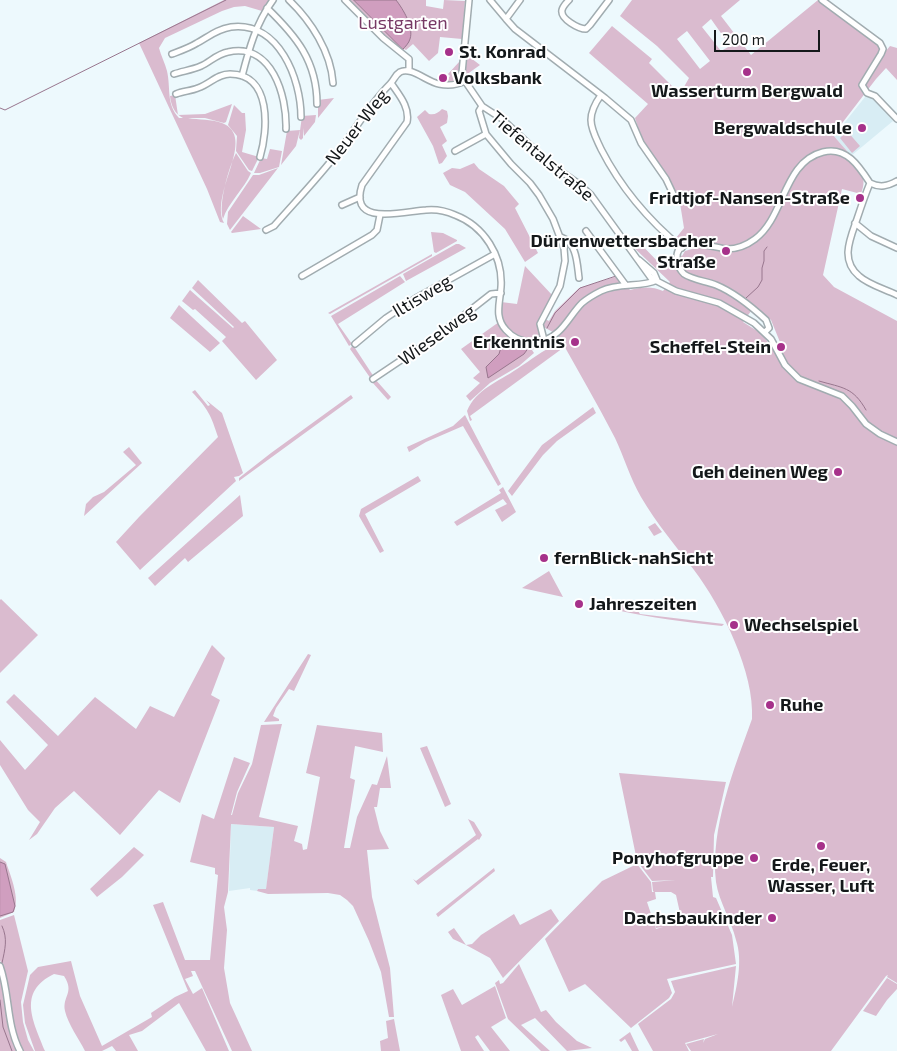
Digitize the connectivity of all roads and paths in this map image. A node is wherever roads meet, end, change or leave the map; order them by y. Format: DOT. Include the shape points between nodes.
graph roads {
  1 [pos="273,0"];
  2 [pos="289,0"];
  3 [pos="345,0"];
  4 [pos="470,0"];
  5 [pos="490,0"];
  6 [pos="520,0"];
  7 [pos="569,0"];
  8 [pos="609,0"];
  9 [pos="822,0"];
  10 [pos="267,8"];
  11 [pos="506,19"];
  12 [pos="256,31"];
  13 [pos="249,52"];
  14 [pos="172,54"];
  15 [pos="409,71"];
  16 [pos="174,74"];
  17 [pos="242,76"];
  18 [pos="465,81"];
  19 [pos="333,83"];
  20 [pos="391,83"];
  21 [pos="176,94"];
  22 [pos="600,94"];
  23 [pos="317,104"];
  24 [pos="482,106"];
  25 [pos="301,117"];
  26 [pos="897,119"];
  27 [pos="286,129"];
  28 [pos="486,134"];
  29 [pos="456,151"];
  30 [pos="260,157"];
  31 [pos="897,181"];
  32 [pos="870,183"];
  33 [pos="674,196"];
  34 [pos="360,197"];
  35 [pos="342,205"];
  36 [pos="380,215"];
  37 [pos="855,224"];
  38 [pos="266,230"];
  39 [pos="586,232"];
  40 [pos="560,237"];
  41 [pos="682,248"];
  42 [pos="897,248"];
  43 [pos="495,254"];
  44 [pos="302,276"];
  45 [pos="579,278"];
  46 [pos="657,280"];
  47 [pos="625,284"];
  48 [pos="501,293"];
  49 [pos="897,295"];
  50 [pos="765,332"];
  51 [pos="544,340"];
  52 [pos="355,344"];
  53 [pos="374,379"];
  54 [pos="897,442"];
  55 [pos="0,966"];
  56 [pos="20,1051"];
  1 -- 10 [label="street"];
  2 -- 19 [label="street" via="321,42"];
  3 -- 15 [label="street" via="408,60"];
  4 -- 18 [label="street" via="462,73"];
  5 -- 11 [label="street"];
  6 -- 11 [label="street"];
  7 -- 8 [label="street" via="562,9 562,16 586,29"];
  9 -- 26 [label="street" via="882,46 881,54 862,85 866,94 875,96"];
  10 -- 12 [label="street"];
  10 -- 23 [label="street" via="292,33 303,50 312,71"];
  11 -- 22 [label="street"];
  12 -- 13 [label="street"];
  12 -- 14 [label="street" via="241,27 223,29"];
  12 -- 25 [label="street" via="272,41 289,62 299,90"];
  13 -- 16 [label="street" via="234,50 222,53 202,66"];
  13 -- 17 [label="street"];
  13 -- 27 [label="street" via="269,66 278,83"];
  15 -- 18 [label="street" via="438,84 455,85"];
  15 -- 20 [label="street, Neuer Weg" via="400,72"];
  17 -- 21 [label="street" via="221,76 200,88"];
  17 -- 30 [label="street" via="258,89 264,107 265,137"];
  18 -- 24 [label="street, Tiefentalstraße"];
  20 -- 34 [label="street" via="409,116 362,185"];
  20 -- 38 [label="street, Neuer Weg" via="295,203 271,229"];
  22 -- 33 [label="street" via="634,124 641,144"];
  22 -- 41 [label="street" via="591,122 610,167 644,213"];
  24 -- 28 [label="street" via="479,111"];
  24 -- 46 [label="street, Tiefentalstraße" via="586,190"];
  28 -- 29 [label="street"];
  28 -- 40 [label="street" via="539,195"];
  31 -- 32 [label="street" via="884,186"];
  32 -- 37 [label="street"];
  32 -- 41 [label="street" via="844,154 821,152 796,172 774,217 756,239 733,248 698,243"];
  34 -- 35 [label="street"];
  34 -- 36 [label="street" via="366,209"];
  36 -- 43 [label="street" via="425,210 453,214 475,226"];
  36 -- 44 [label="street" via="372,235"];
  37 -- 42 [label="street"];
  37 -- 49 [label="street" via="848,242 852,267 866,281"];
  39 -- 47 [label="street"];
  40 -- 45 [label="street" via="572,246"];
  40 -- 51 [label="street" via="564,248 563,275 540,324"];
  41 -- 50 [label="street" via="677,258 681,270 692,278 728,291 766,320 769,328"];
  43 -- 48 [label="street" via="501,275"];
  43 -- 52 [label="street, Iltisweg" via="416,298"];
  46 -- 47 [label="street" via="648,284"];
  46 -- 50 [label="street, Tiefentalstraße" via="676,291 719,303"];
  47 -- 51 [label="street" via="608,288 587,299 557,333"];
  48 -- 51 [label="street" via="498,314 506,330 524,341"];
  48 -- 53 [label="street, Wieselweg" via="492,294"];
  50 -- 54 [label="street, Tiefentalstraße" via="794,376 842,396 866,424"];
  55 -- 56 [label="street" via="12,1032"];
}
